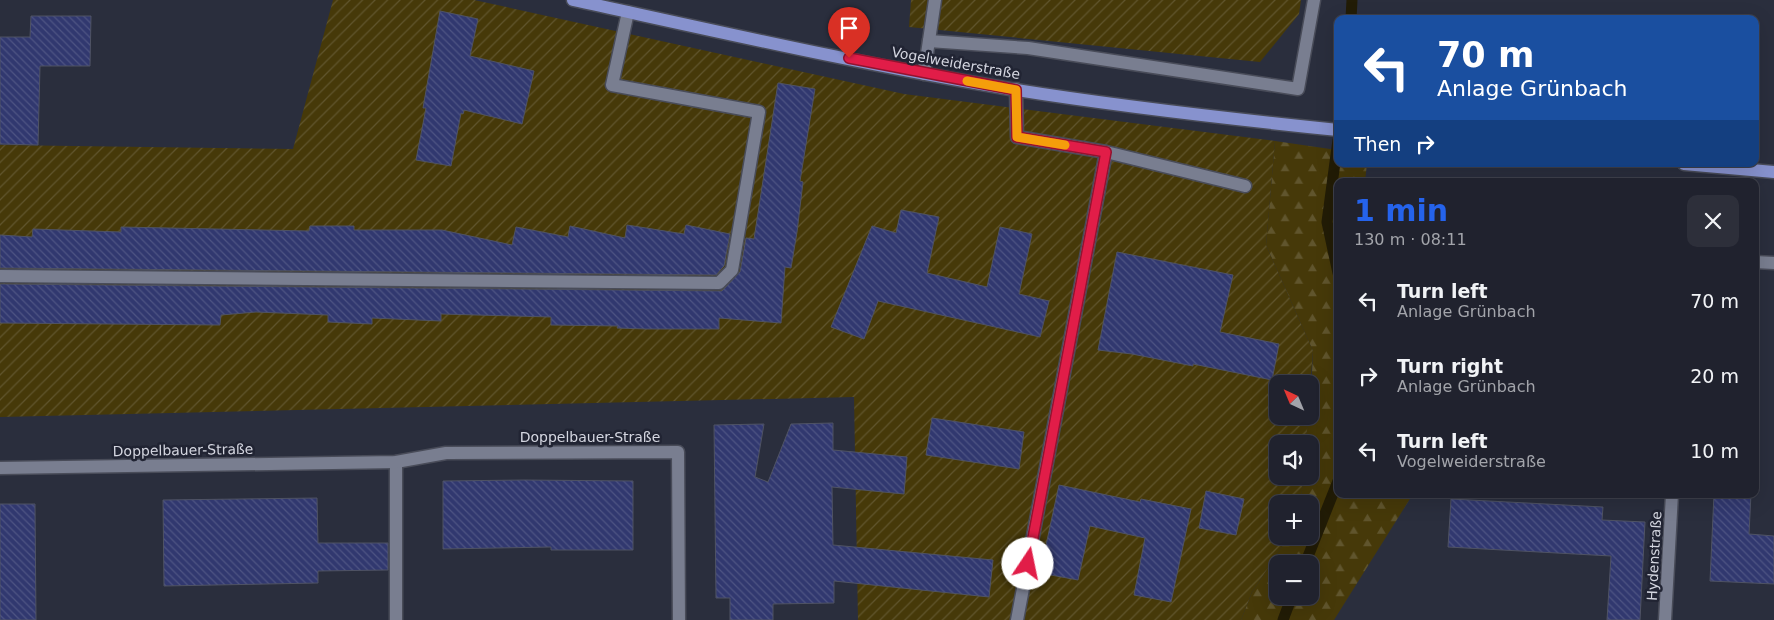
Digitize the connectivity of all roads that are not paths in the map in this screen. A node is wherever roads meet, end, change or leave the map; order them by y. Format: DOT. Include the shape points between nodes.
graph roads {
  1 [pos="573,0"];
  2 [pos="936,0"];
  3 [pos="1314,0"];
  4 [pos="628,12"];
  5 [pos="929,41"];
  6 [pos="924,74"];
  7 [pos="1016,90"];
  8 [pos="1334,130"];
  9 [pos="1106,152"];
  10 [pos="1718,167"];
  11 [pos="1774,172"];
  12 [pos="1245,186"];
  13 [pos="1759,262"];
  14 [pos="1774,263"];
  15 [pos="0,276"];
  16 [pos="396,462"];
  17 [pos="0,468"];
  18 [pos="1672,498"];
  19 [pos="396,620"];
  20 [pos="678,620"];
  21 [pos="1017,620"];
  22 [pos="1665,620"];
  1 -- 4 [label="main road, Vogelweiderstraße"];
  2 -- 5 [label="street"];
  3 -- 5 [label="street" via="1298,89 1028,48"];
  4 -- 6 [label="main road, Vogelweiderstraße"];
  4 -- 15 [label="street" via="612,85 759,112 732,270 719,283"];
  5 -- 6 [label="street"];
  6 -- 7 [label="main road, Vogelweiderstraße"];
  7 -- 8 [label="main road, Vogelweiderstraße"];
  7 -- 9 [label="street" via="1017,137"];
  9 -- 12 [label="street"];
  9 -- 21 [label="street"];
  10 -- 11 [label="main road"];
  13 -- 14 [label="street"];
  16 -- 17 [label="street, Doppelbauer-Straße"];
  16 -- 19 [label="street"];
  16 -- 20 [label="street, Doppelbauer-Straße" via="446,453 678,452"];
  18 -- 22 [label="street, Hydenstraße"];
}
